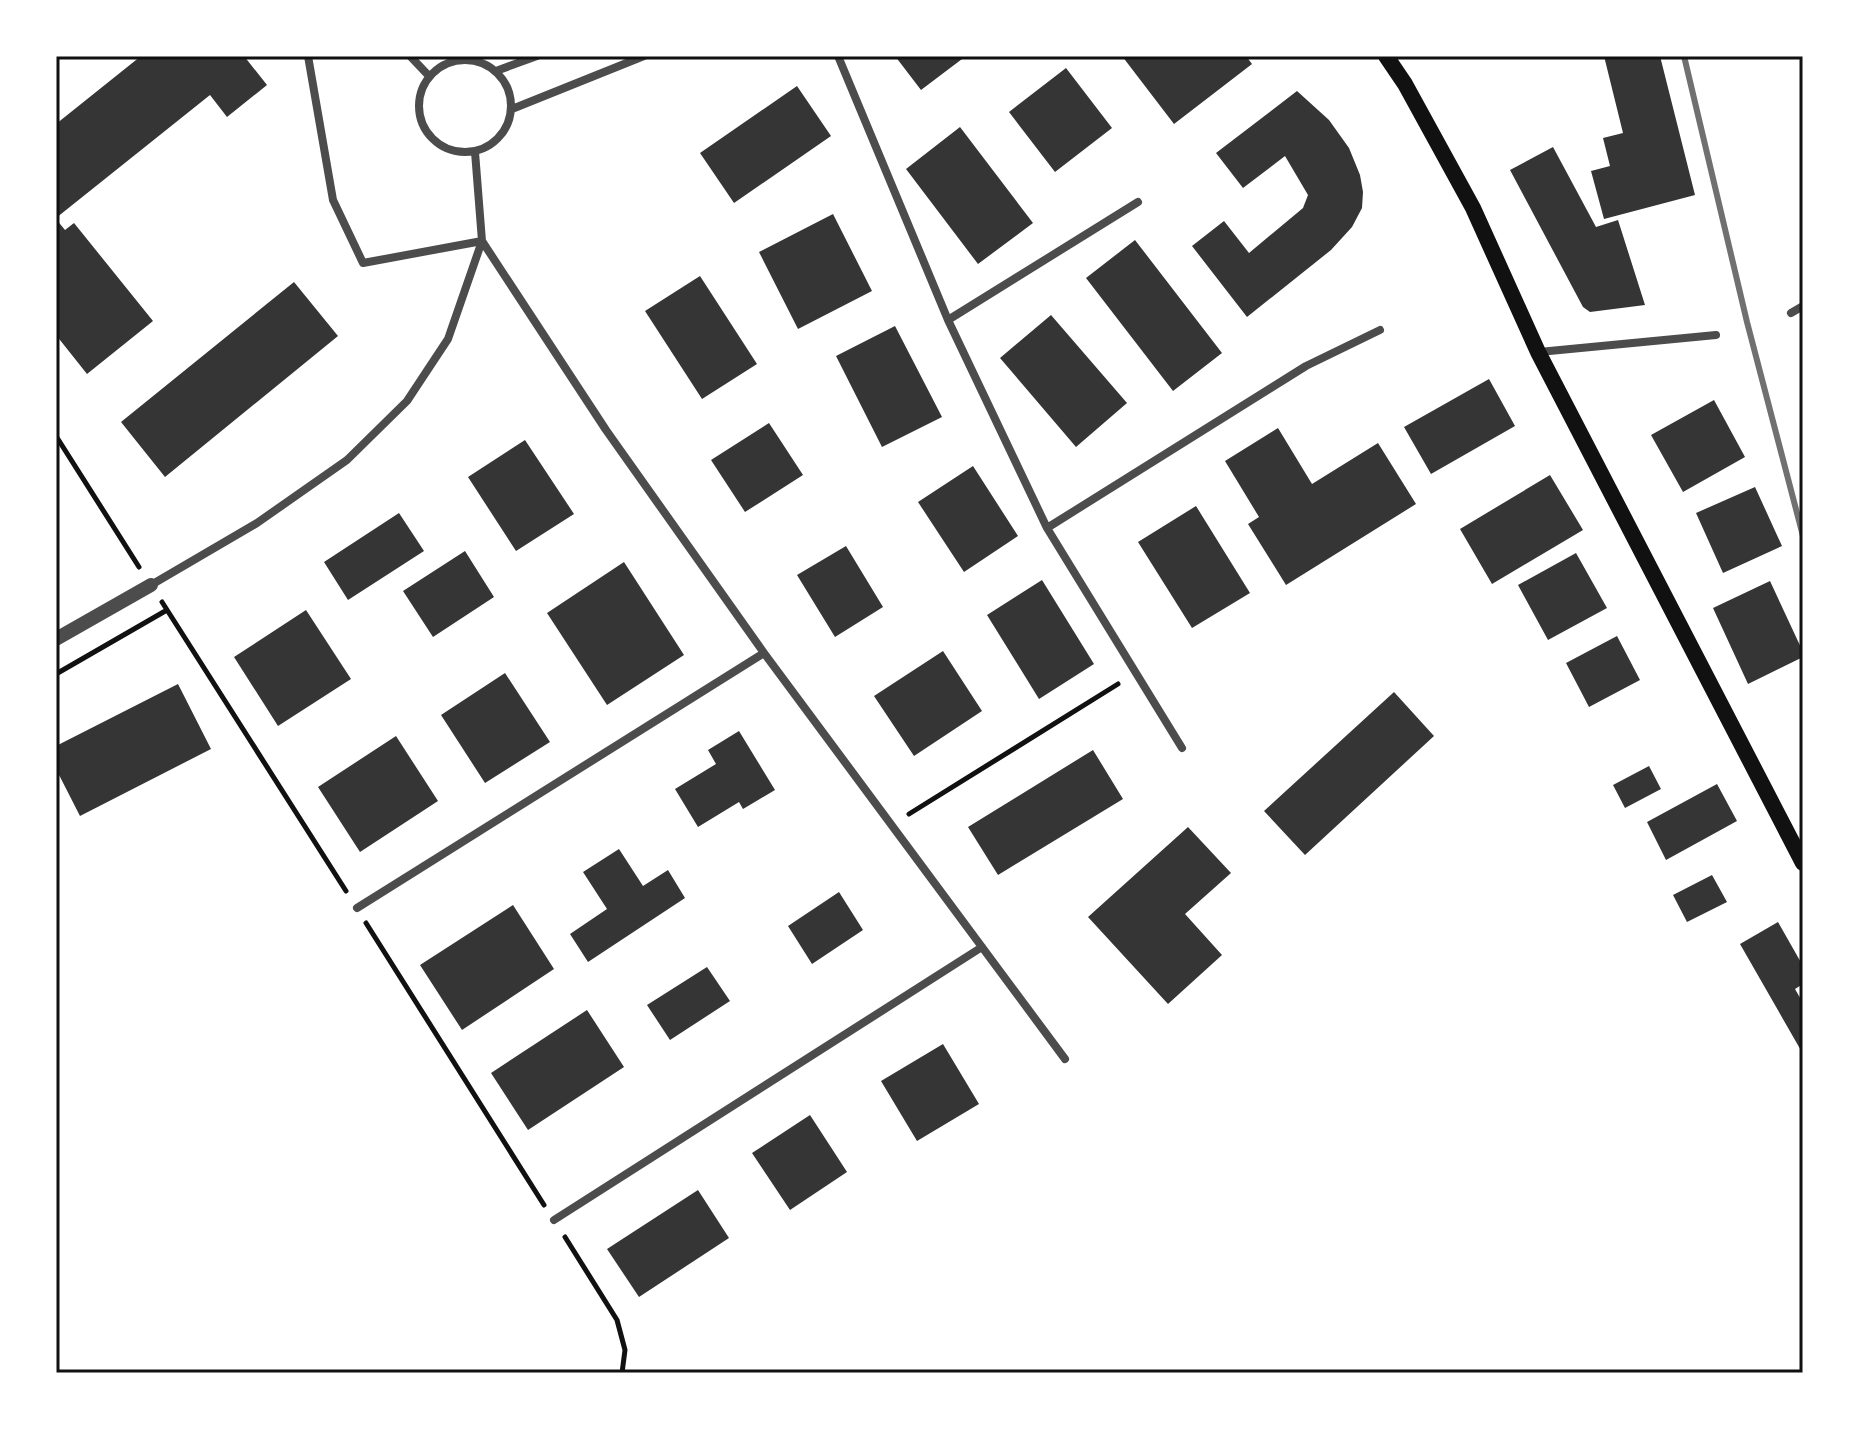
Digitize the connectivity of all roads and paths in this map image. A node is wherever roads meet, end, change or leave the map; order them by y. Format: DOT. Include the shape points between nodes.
graph roads {
  1 [pos="308,56"];
  2 [pos="410,56"];
  3 [pos="537,56"];
  4 [pos="644,56"];
  5 [pos="838,56"];
  6 [pos="1386,56"];
  7 [pos="496,71"];
  8 [pos="429,76"];
  9 [pos="512,109"];
  10 [pos="475,152"];
  11 [pos="1138,202"];
  12 [pos="482,241"];
  13 [pos="1803,306"];
  14 [pos="1791,313"];
  15 [pos="948,320"];
  16 [pos="1380,330"];
  17 [pos="1716,335"];
  18 [pos="1538,352"];
  19 [pos="56,436"];
  20 [pos="1047,528"];
  21 [pos="138,565"];
  22 [pos="151,585"];
  23 [pos="167,610"];
  24 [pos="56,639"];
  25 [pos="764,653"];
  26 [pos="1136,673"];
  27 [pos="56,674"];
  28 [pos="1182,748"];
  29 [pos="892,825"];
  30 [pos="1803,863"];
  31 [pos="357,908"];
  32 [pos="982,947"];
  33 [pos="1065,1059"];
  34 [pos="554,1220"];
  35 [pos="622,1373"];
  1 -- 12 [label="street" via="333,200 363,263"];
  2 -- 8 [label="street"];
  3 -- 7 [label="street"];
  4 -- 9 [label="street"];
  5 -- 15 [label="street"];
  6 -- 18 [label="main road" via="1473,208"];
  7 -- 8 [label="street" via="462,59"];
  7 -- 9 [label="street" via="511,95"];
  8 -- 10 [label="street" via="418,102 425,130 446,149"];
  9 -- 10 [label="street" via="500,136"];
  10 -- 12 [label="street"];
  11 -- 15 [label="street"];
  12 -- 22 [label="street" via="448,339 407,401 347,460 257,523"];
  12 -- 25 [label="street" via="606,430"];
  13 -- 14 [label="street"];
  15 -- 20 [label="street"];
  16 -- 20 [label="street" via="1306,366"];
  17 -- 18 [label="street"];
  18 -- 30 [label="main road"];
  19 -- 21 [label="path"];
  20 -- 26 [label="street"];
  22 -- 23 [label="path"];
  22 -- 24 [label="street"];
  23 -- 27 [label="path"];
  23 -- 31 [label="path"];
  25 -- 29 [label="street"];
  25 -- 31 [label="street"];
  26 -- 28 [label="street"];
  26 -- 29 [label="path"];
  29 -- 32 [label="street"];
  31 -- 34 [label="path"];
  32 -- 33 [label="street"];
  32 -- 34 [label="street"];
  34 -- 35 [label="path" via="617,1320 625,1350"];
}
